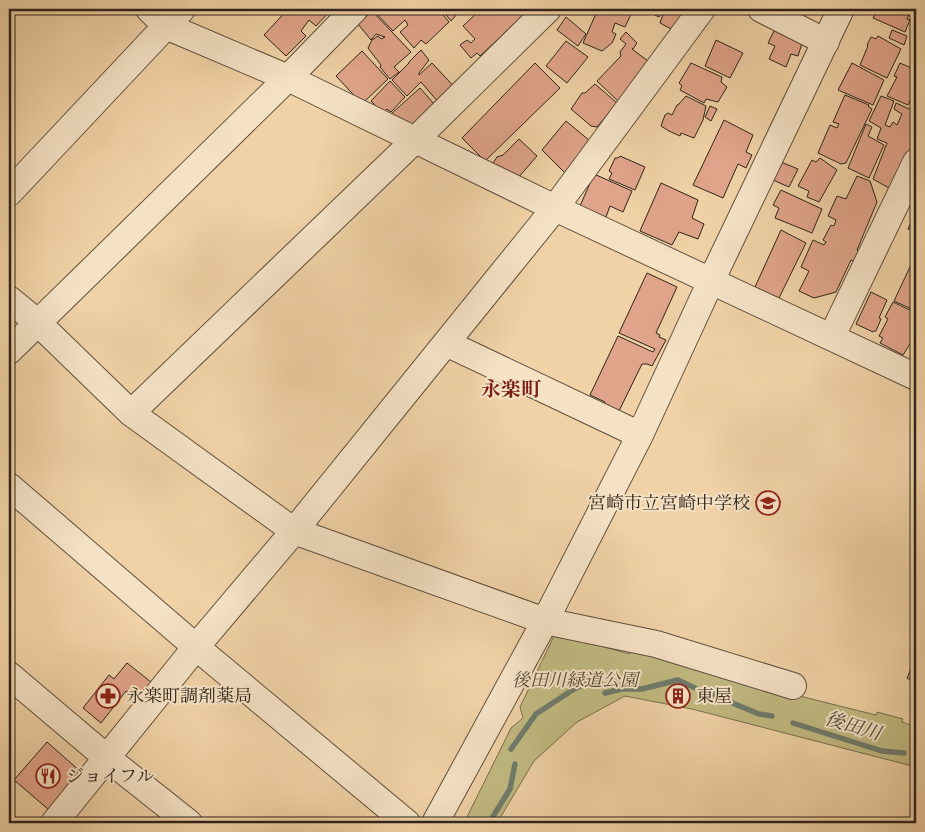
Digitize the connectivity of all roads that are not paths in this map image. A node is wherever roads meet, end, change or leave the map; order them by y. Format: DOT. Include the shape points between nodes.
graph roads {
  1 [pos="355,9"];
  2 [pos="548,9"];
  3 [pos="702,9"];
  4 [pos="761,9"];
  5 [pos="841,9"];
  6 [pos="166,14"];
  7 [pos="826,42"];
  8 [pos="288,78"];
  9 [pos="414,140"];
  10 [pos="916,162"];
  11 [pos="9,193"];
  12 [pos="555,208"];
  13 [pos="711,281"];
  14 [pos="9,299"];
  15 [pos="37,322"];
  16 [pos="832,336"];
  17 [pos="446,343"];
  18 [pos="9,350"];
  19 [pos="916,377"];
  20 [pos="131,413"];
  21 [pos="640,436"];
  22 [pos="9,486"];
  23 [pos="294,531"];
  24 [pos="545,621"];
  25 [pos="196,647"];
  26 [pos="9,675"];
  27 [pos="793,686"];
  28 [pos="108,758"];
  29 [pos="54,823"];
  30 [pos="188,823"];
  31 [pos="407,823"];
  32 [pos="435,823"];
  1 -- 8 [label="street"];
  2 -- 9 [label="street"];
  3 -- 12 [label="street"];
  4 -- 7 [label="street"];
  5 -- 7 [label="street"];
  6 -- 8 [label="street"];
  6 -- 11 [label="street"];
  7 -- 13 [label="street"];
  8 -- 9 [label="street"];
  8 -- 15 [label="street"];
  9 -- 12 [label="street"];
  9 -- 20 [label="street"];
  10 -- 16 [label="street"];
  12 -- 13 [label="street"];
  12 -- 17 [label="street"];
  13 -- 16 [label="street"];
  13 -- 21 [label="street"];
  14 -- 15 [label="street"];
  15 -- 18 [label="street"];
  15 -- 20 [label="street"];
  16 -- 19 [label="street"];
  17 -- 21 [label="street"];
  17 -- 23 [label="street"];
  20 -- 23 [label="street"];
  21 -- 24 [label="street"];
  22 -- 25 [label="street"];
  23 -- 24 [label="street"];
  23 -- 25 [label="street"];
  24 -- 27 [label="street" via="656,644"];
  24 -- 32 [label="street"];
  25 -- 28 [label="street"];
  25 -- 31 [label="street"];
  26 -- 28 [label="street"];
  28 -- 29 [label="street"];
  28 -- 30 [label="street"];
}
